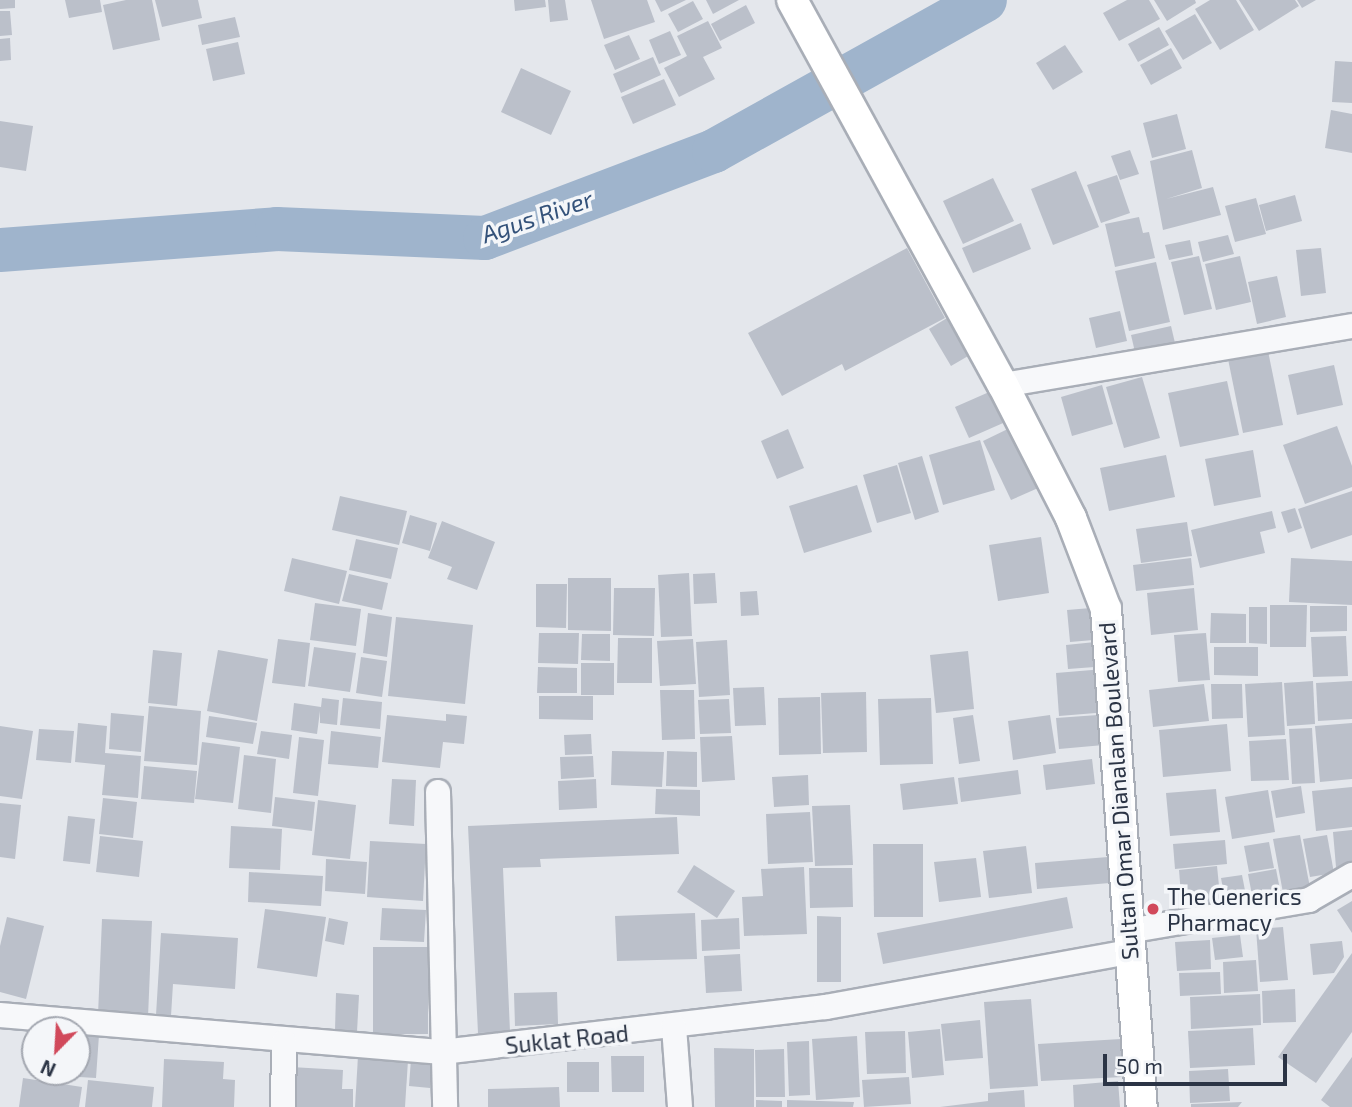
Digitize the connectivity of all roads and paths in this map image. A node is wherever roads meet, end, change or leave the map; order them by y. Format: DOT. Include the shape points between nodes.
graph roads {
  1 [pos="792,0"];
  2 [pos="1352,326"];
  3 [pos="1003,386"];
  4 [pos="438,792"];
  5 [pos="1352,875"];
  6 [pos="1128,942"];
  7 [pos="0,1015"];
  8 [pos="674,1027"];
  9 [pos="284,1042"];
  10 [pos="442,1052"];
  11 [pos="283,1107"];
  12 [pos="445,1107"];
  13 [pos="680,1107"];
  14 [pos="1142,1107"];
  1 -- 3 [label="main road, Sultan Omar Dianalan Boulevard"];
  2 -- 3 [label="street"];
  3 -- 6 [label="main road, Sultan Omar Dianalan Boulevard" via="1071,518 1105,609 1115,690"];
  4 -- 10 [label="street"];
  5 -- 6 [label="street, Suklat Road" via="1308,900"];
  6 -- 8 [label="street, Suklat Road" via="826,1007"];
  6 -- 14 [label="main road, Sultan Omar Dianalan Boulevard"];
  7 -- 9 [label="street, Suklat Road"];
  8 -- 10 [label="street, Suklat Road"];
  8 -- 13 [label="street"];
  9 -- 10 [label="street, Suklat Road"];
  9 -- 11 [label="street"];
  10 -- 12 [label="street"];
}
